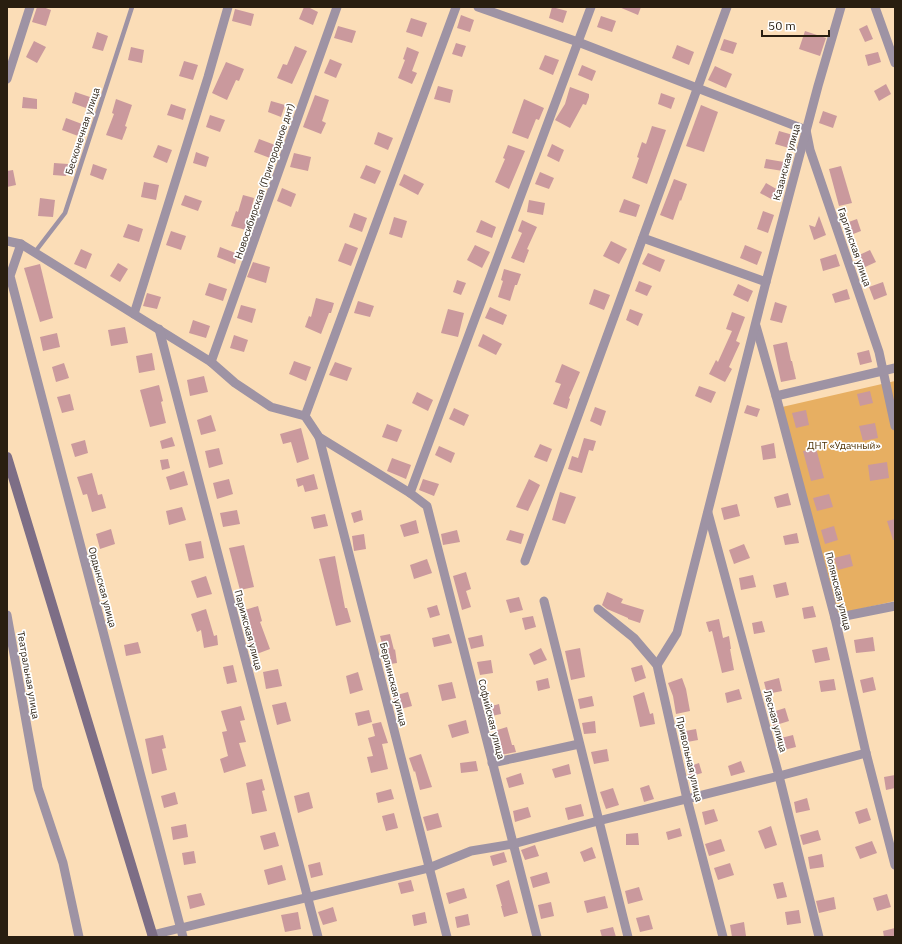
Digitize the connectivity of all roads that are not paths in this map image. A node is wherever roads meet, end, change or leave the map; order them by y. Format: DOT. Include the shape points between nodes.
graph roads {
  1 [pos="30,7"];
  2 [pos="132,7"];
  3 [pos="228,7"];
  4 [pos="337,7"];
  5 [pos="456,7"];
  6 [pos="478,7"];
  7 [pos="591,7"];
  8 [pos="727,7"];
  9 [pos="841,7"];
  10 [pos="875,7"];
  11 [pos="578,42"];
  12 [pos="895,63"];
  13 [pos="7,79"];
  14 [pos="698,88"];
  15 [pos="806,130"];
  16 [pos="643,238"];
  17 [pos="7,241"];
  18 [pos="21,244"];
  19 [pos="35,252"];
  20 [pos="766,282"];
  21 [pos="134,314"];
  22 [pos="756,324"];
  23 [pos="159,328"];
  24 [pos="211,362"];
  25 [pos="895,368"];
  26 [pos="882,370"];
  27 [pos="776,396"];
  28 [pos="305,416"];
  29 [pos="895,426"];
  30 [pos="319,437"];
  31 [pos="7,457"];
  32 [pos="410,493"];
  33 [pos="707,511"];
  34 [pos="525,561"];
  35 [pos="544,601"];
  36 [pos="895,606"];
  37 [pos="598,609"];
  38 [pos="7,615"];
  39 [pos="835,618"];
  40 [pos="657,665"];
  41 [pos="579,744"];
  42 [pos="866,753"];
  43 [pos="492,763"];
  44 [pos="779,776"];
  45 [pos="687,799"];
  46 [pos="598,821"];
  47 [pos="513,844"];
  48 [pos="895,865"];
  49 [pos="429,868"];
  50 [pos="308,897"];
  51 [pos="182,933"];
  52 [pos="152,936"];
  53 [pos="80,937"];
  54 [pos="318,937"];
  55 [pos="448,937"];
  56 [pos="537,937"];
  57 [pos="628,937"];
  58 [pos="723,937"];
  59 [pos="818,937"];
  1 -- 13 [label="street"];
  2 -- 19 [label="lane, Бесконечная улица" via="65,213"];
  3 -- 21 [label="street"];
  4 -- 24 [label="street, Новосибирская (Пригородное днт)"];
  5 -- 28 [label="street"];
  6 -- 11 [label="street"];
  7 -- 11 [label="street"];
  8 -- 14 [label="street"];
  9 -- 15 [label="street, Казанская улица"];
  10 -- 12 [label="street"];
  11 -- 14 [label="street"];
  11 -- 32 [label="street"];
  14 -- 15 [label="street"];
  14 -- 16 [label="street"];
  15 -- 20 [label="street, Казанская улица"];
  15 -- 26 [label="street, Гаргинская улица" via="810,150 879,352"];
  16 -- 20 [label="street"];
  16 -- 34 [label="street"];
  17 -- 18 [label="street"];
  18 -- 19 [label="street"];
  18 -- 51 [label="street, Ордынская улица" via="10,276"];
  19 -- 21 [label="street"];
  20 -- 22 [label="street, Казанская улица"];
  21 -- 23 [label="street"];
  22 -- 27 [label="street, Полянская улица"];
  22 -- 33 [label="street, Казанская улица"];
  23 -- 24 [label="street"];
  23 -- 50 [label="street, Парижская улица"];
  24 -- 28 [label="street" via="235,383 271,407"];
  25 -- 26 [label="street"];
  26 -- 27 [label="street"];
  26 -- 29 [label="street, Гаргинская улица"];
  27 -- 39 [label="street, Полянская улица"];
  28 -- 30 [label="street"];
  30 -- 32 [label="street"];
  30 -- 49 [label="street, Берлинская улица"];
  31 -- 52 [label="street"];
  32 -- 43 [label="street, Софийская улица" via="427,506"];
  33 -- 40 [label="street, Казанская улица" via="677,633"];
  33 -- 44 [label="street, Лесная улица"];
  35 -- 41 [label="street"];
  36 -- 39 [label="street"];
  37 -- 40 [label="street, Привольная улица" via="634,638"];
  38 -- 53 [label="street, Театральная улица" via="38,788 63,864"];
  39 -- 42 [label="street, Полянская улица"];
  40 -- 45 [label="street, Привольная улица"];
  41 -- 43 [label="street"];
  41 -- 46 [label="street"];
  42 -- 44 [label="street"];
  42 -- 48 [label="street, Полянская улица"];
  43 -- 47 [label="street, Софийская улица"];
  44 -- 45 [label="street"];
  44 -- 59 [label="street, Лесная улица"];
  45 -- 46 [label="street"];
  45 -- 58 [label="street, Привольная улица"];
  46 -- 47 [label="street"];
  46 -- 57 [label="street"];
  47 -- 49 [label="street" via="470,851"];
  47 -- 56 [label="street, Софийская улица"];
  49 -- 50 [label="street"];
  49 -- 55 [label="street, Берлинская улица"];
  50 -- 51 [label="street"];
  50 -- 54 [label="street, Парижская улица"];
  51 -- 52 [label="street"];
}
